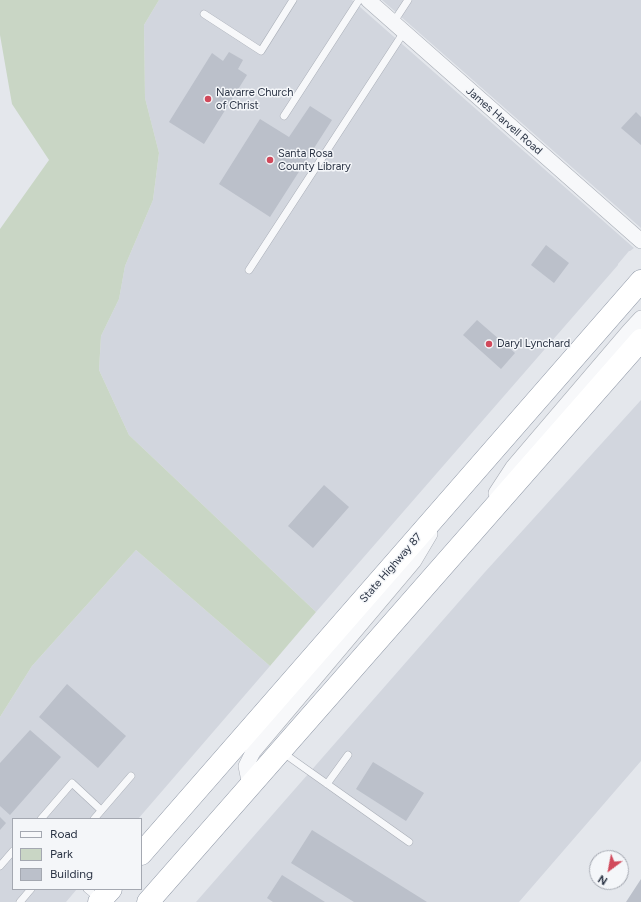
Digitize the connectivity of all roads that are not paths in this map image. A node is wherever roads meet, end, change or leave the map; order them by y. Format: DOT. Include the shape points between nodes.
graph roads {
  1 [pos="293,0"];
  2 [pos="359,0"];
  3 [pos="368,0"];
  4 [pos="408,0"];
  5 [pos="204,14"];
  6 [pos="398,27"];
  7 [pos="284,116"];
  8 [pos="641,241"];
  9 [pos="250,270"];
  10 [pos="641,281"];
  11 [pos="641,318"];
  12 [pos="641,340"];
  13 [pos="450,501"];
  14 [pos="470,535"];
  15 [pos="280,751"];
  16 [pos="348,755"];
  17 [pos="131,776"];
  18 [pos="327,784"];
  19 [pos="250,786"];
  20 [pos="102,810"];
  21 [pos="42,818"];
  22 [pos="95,818"];
  23 [pos="409,842"];
  24 [pos="12,852"];
  25 [pos="142,853"];
  26 [pos="0,866"];
  27 [pos="30,890"];
  28 [pos="20,902"];
  29 [pos="148,902"];
  1 -- 5 [label="lane" via="261,51"];
  2 -- 7 [label="lane"];
  3 -- 6 [label="street, James Harvell Road"];
  4 -- 6 [label="lane"];
  6 -- 8 [label="street, James Harvell Road"];
  6 -- 9 [label="lane"];
  10 -- 13 [label="highway, State Highway 87"];
  11 -- 14 [label="street" via="513,467"];
  12 -- 14 [label="highway"];
  13 -- 19 [label="street" via="414,561 253,752 246,766"];
  13 -- 25 [label="highway, State Highway 87"];
  14 -- 15 [label="highway"];
  15 -- 18 [label="lane"];
  15 -- 19 [label="highway"];
  16 -- 18 [label="lane"];
  17 -- 20 [label="lane"];
  18 -- 23 [label="lane"];
  19 -- 29 [label="highway"];
  20 -- 21 [label="lane" via="72,784"];
  20 -- 22 [label="lane"];
  24 -- 26 [label="lane"];
  27 -- 28 [label="lane"];
}
